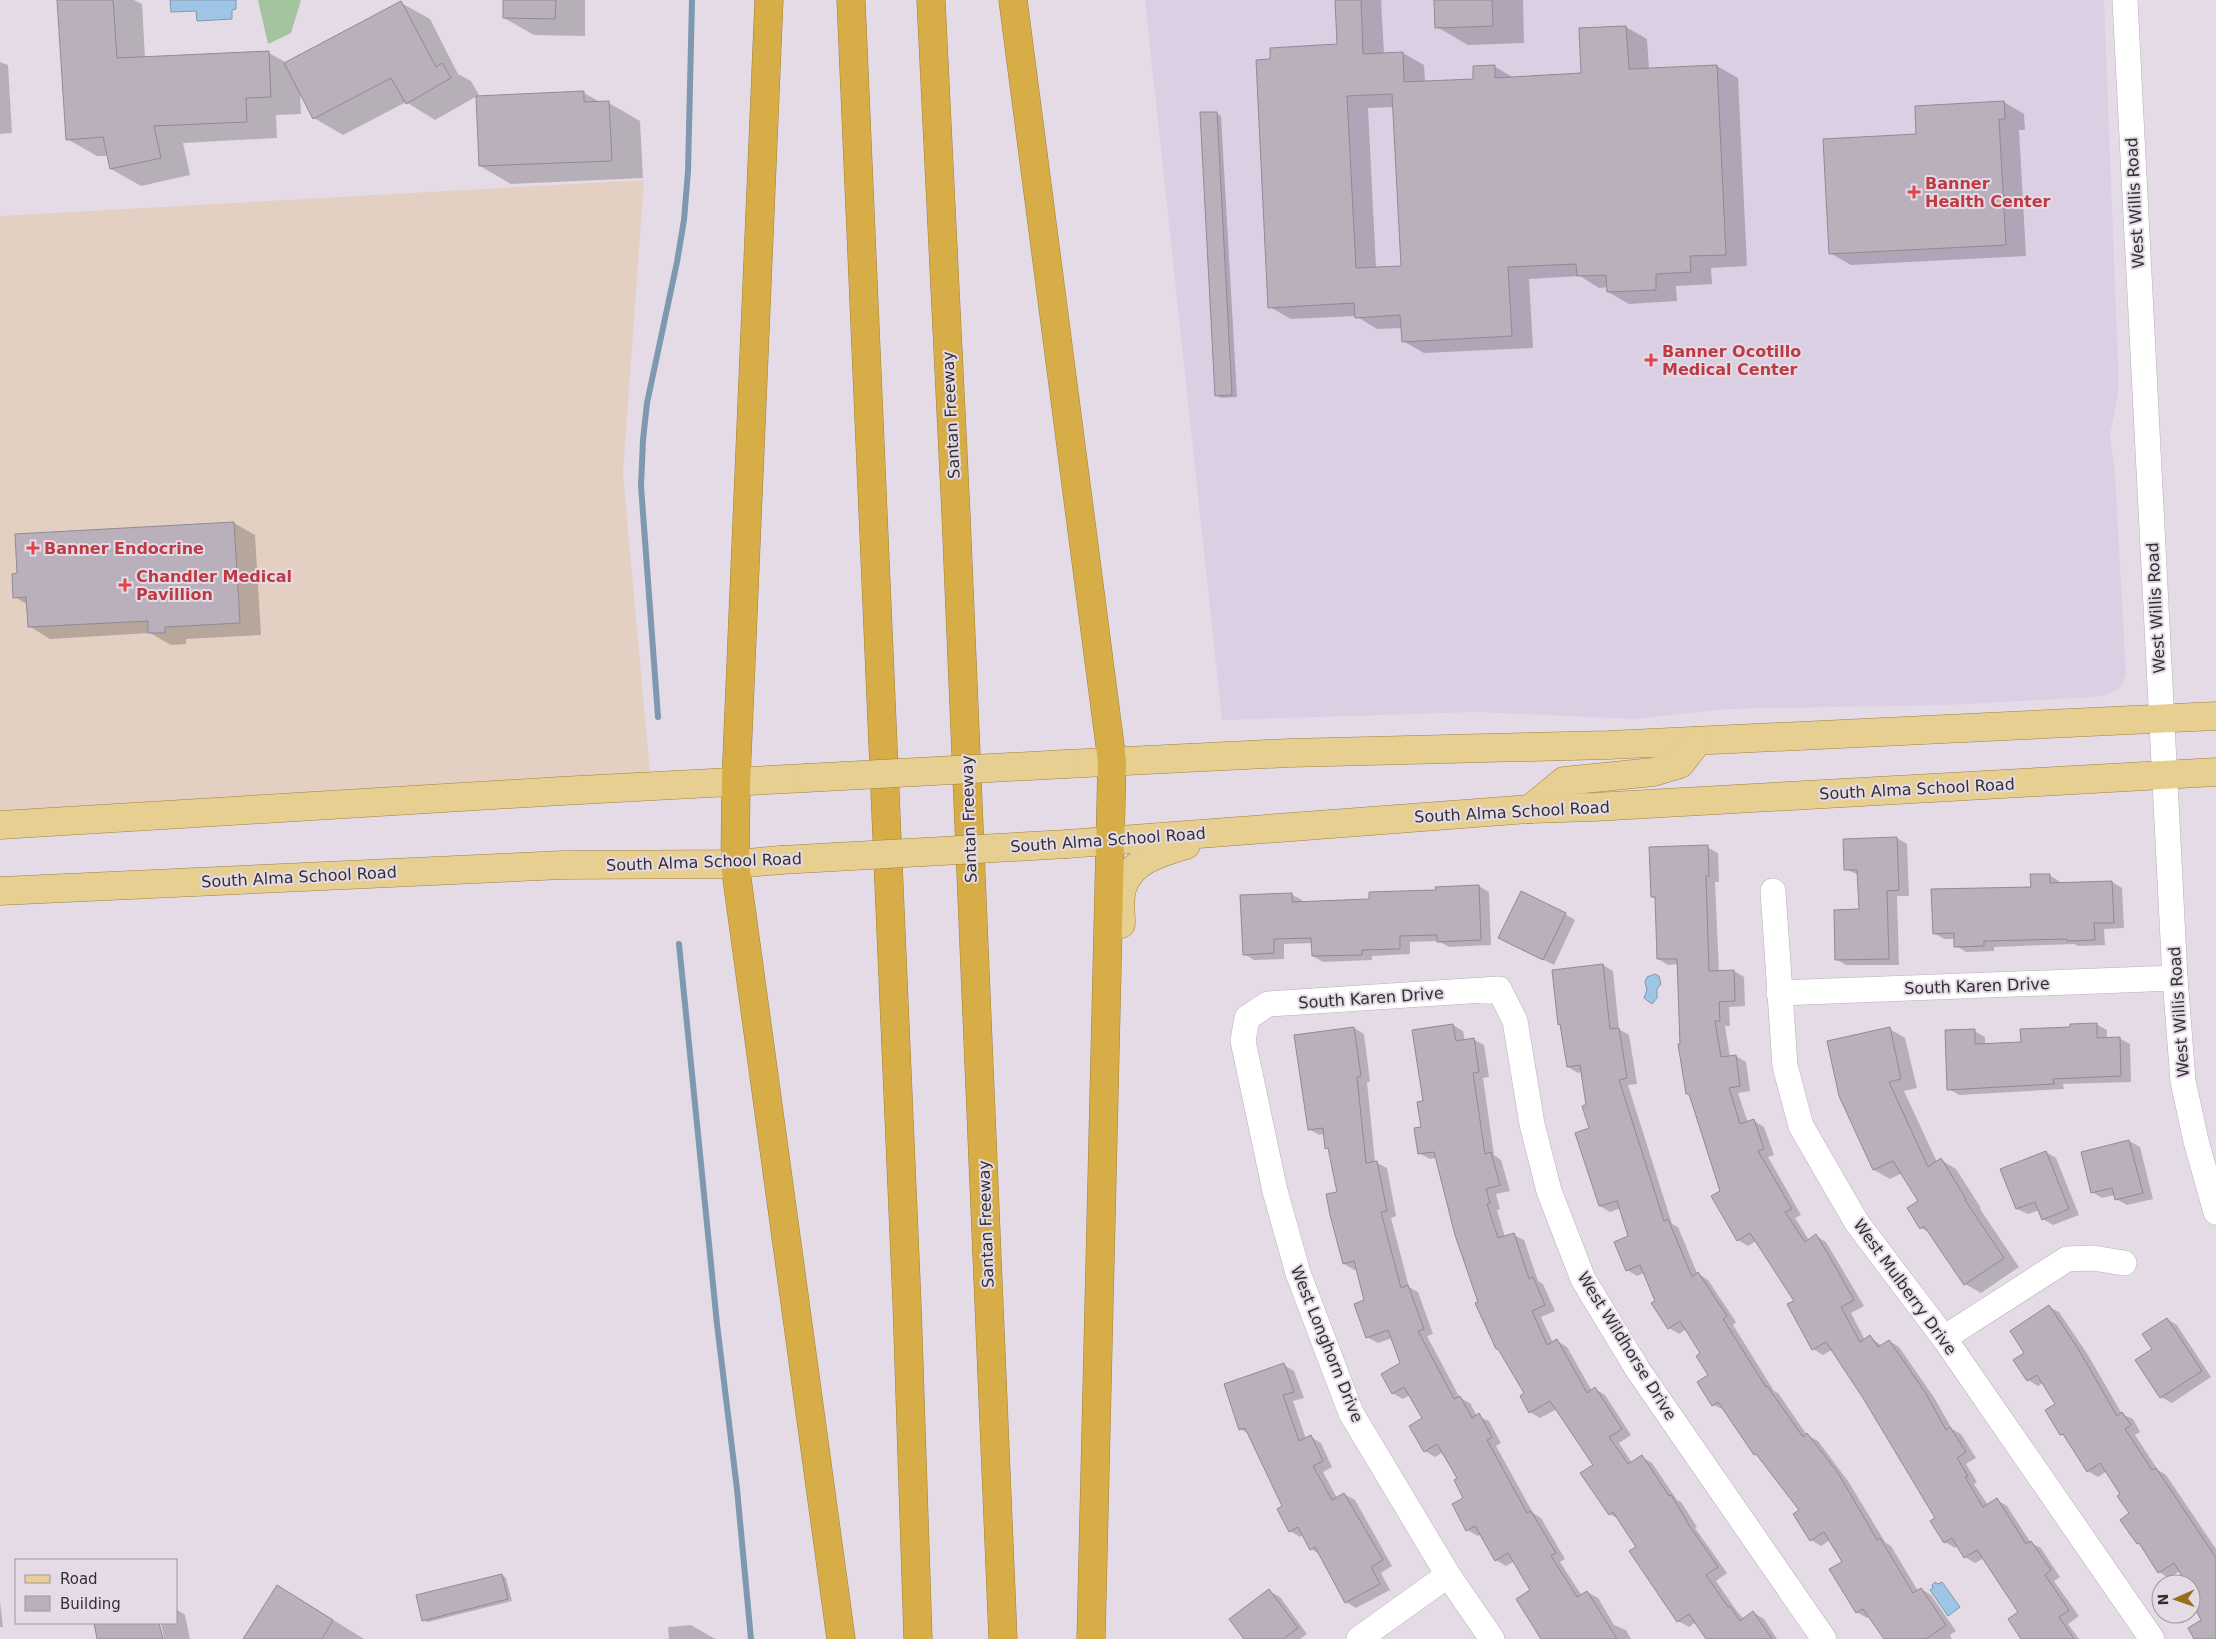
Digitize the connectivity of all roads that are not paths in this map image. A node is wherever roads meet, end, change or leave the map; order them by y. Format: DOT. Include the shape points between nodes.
graph roads {
  1 [pos="769,0"];
  2 [pos="851,0"];
  3 [pos="932,0"];
  4 [pos="1013,0"];
  5 [pos="2125,0"];
  6 [pos="2216,716"];
  7 [pos="2161,720"];
  8 [pos="1698,741"];
  9 [pos="1112,761"];
  10 [pos="2216,772"];
  11 [pos="2163,774"];
  12 [pos="736,781"];
  13 [pos="1530,809"];
  14 [pos="0,825"];
  15 [pos="1228,832"];
  16 [pos="1109,841"];
  17 [pos="735,864"];
  18 [pos="0,891"];
  19 [pos="1773,891"];
  20 [pos="2176,978"];
  21 [pos="1499,989"];
  22 [pos="1778,993"];
  23 [pos="1246,1018"];
  24 [pos="2216,1212"];
  25 [pos="2124,1263"];
  26 [pos="1099,1276"];
  27 [pos="1944,1338"];
  28 [pos="1448,1575"];
  29 [pos="840,1639"];
  30 [pos="918,1639"];
  31 [pos="1003,1639"];
  32 [pos="1091,1639"];
  33 [pos="1359,1639"];
  34 [pos="1492,1639"];
  35 [pos="1824,1639"];
  36 [pos="2152,1639"];
  1 -- 12 [label="highway"];
  2 -- 30 [label="highway" via="907,1294"];
  3 -- 31 [label="highway, Santan Freeway"];
  4 -- 9 [label="highway"];
  5 -- 7 [label="street, West Willis Road"];
  6 -- 7 [label="main road"];
  7 -- 8 [label="main road"];
  7 -- 11 [label="street, West Willis Road"];
  8 -- 9 [label="main road"];
  8 -- 13 [label="main road" via="1680,764 1653,772 1564,781"];
  9 -- 12 [label="main road, bridge"];
  9 -- 16 [label="highway"];
  10 -- 11 [label="main road, South Alma School Road"];
  11 -- 13 [label="main road, South Alma School Road" via="1594,808"];
  11 -- 20 [label="street, West Willis Road"];
  12 -- 14 [label="main road"];
  12 -- 17 [label="highway"];
  13 -- 15 [label="main road, South Alma School Road"];
  15 -- 16 [label="main road, South Alma School Road"];
  15 -- 26 [label="main road" via="1157,854 1140,863 1122,889 1113,1216"];
  16 -- 17 [label="main road, South Alma School Road, bridge"];
  16 -- 26 [label="highway"];
  17 -- 18 [label="main road, South Alma School Road" via="563,865"];
  17 -- 29 [label="highway"];
  19 -- 22 [label="street, West Mulberry Drive"];
  20 -- 22 [label="street, South Karen Drive"];
  20 -- 24 [label="street, West Willis Road" via="2183,1082"];
  21 -- 23 [label="street, South Karen Drive" via="1268,1004"];
  21 -- 35 [label="street, West Wildhorse Drive" via="1515,1021 1532,1124 1548,1191 1583,1278 1638,1370"];
  22 -- 27 [label="street, West Mulberry Drive" via="1785,1066 1800,1126 1857,1223"];
  23 -- 28 [label="street, West Longhorn Drive" via="1243,1041 1275,1191 1298,1273 1351,1413"];
  25 -- 27 [label="street" via="2093,1258 2067,1259"];
  26 -- 32 [label="highway"];
  27 -- 36 [label="street, West Mulberry Drive"];
  28 -- 33 [label="street"];
  28 -- 34 [label="street, West Longhorn Drive"];
}
